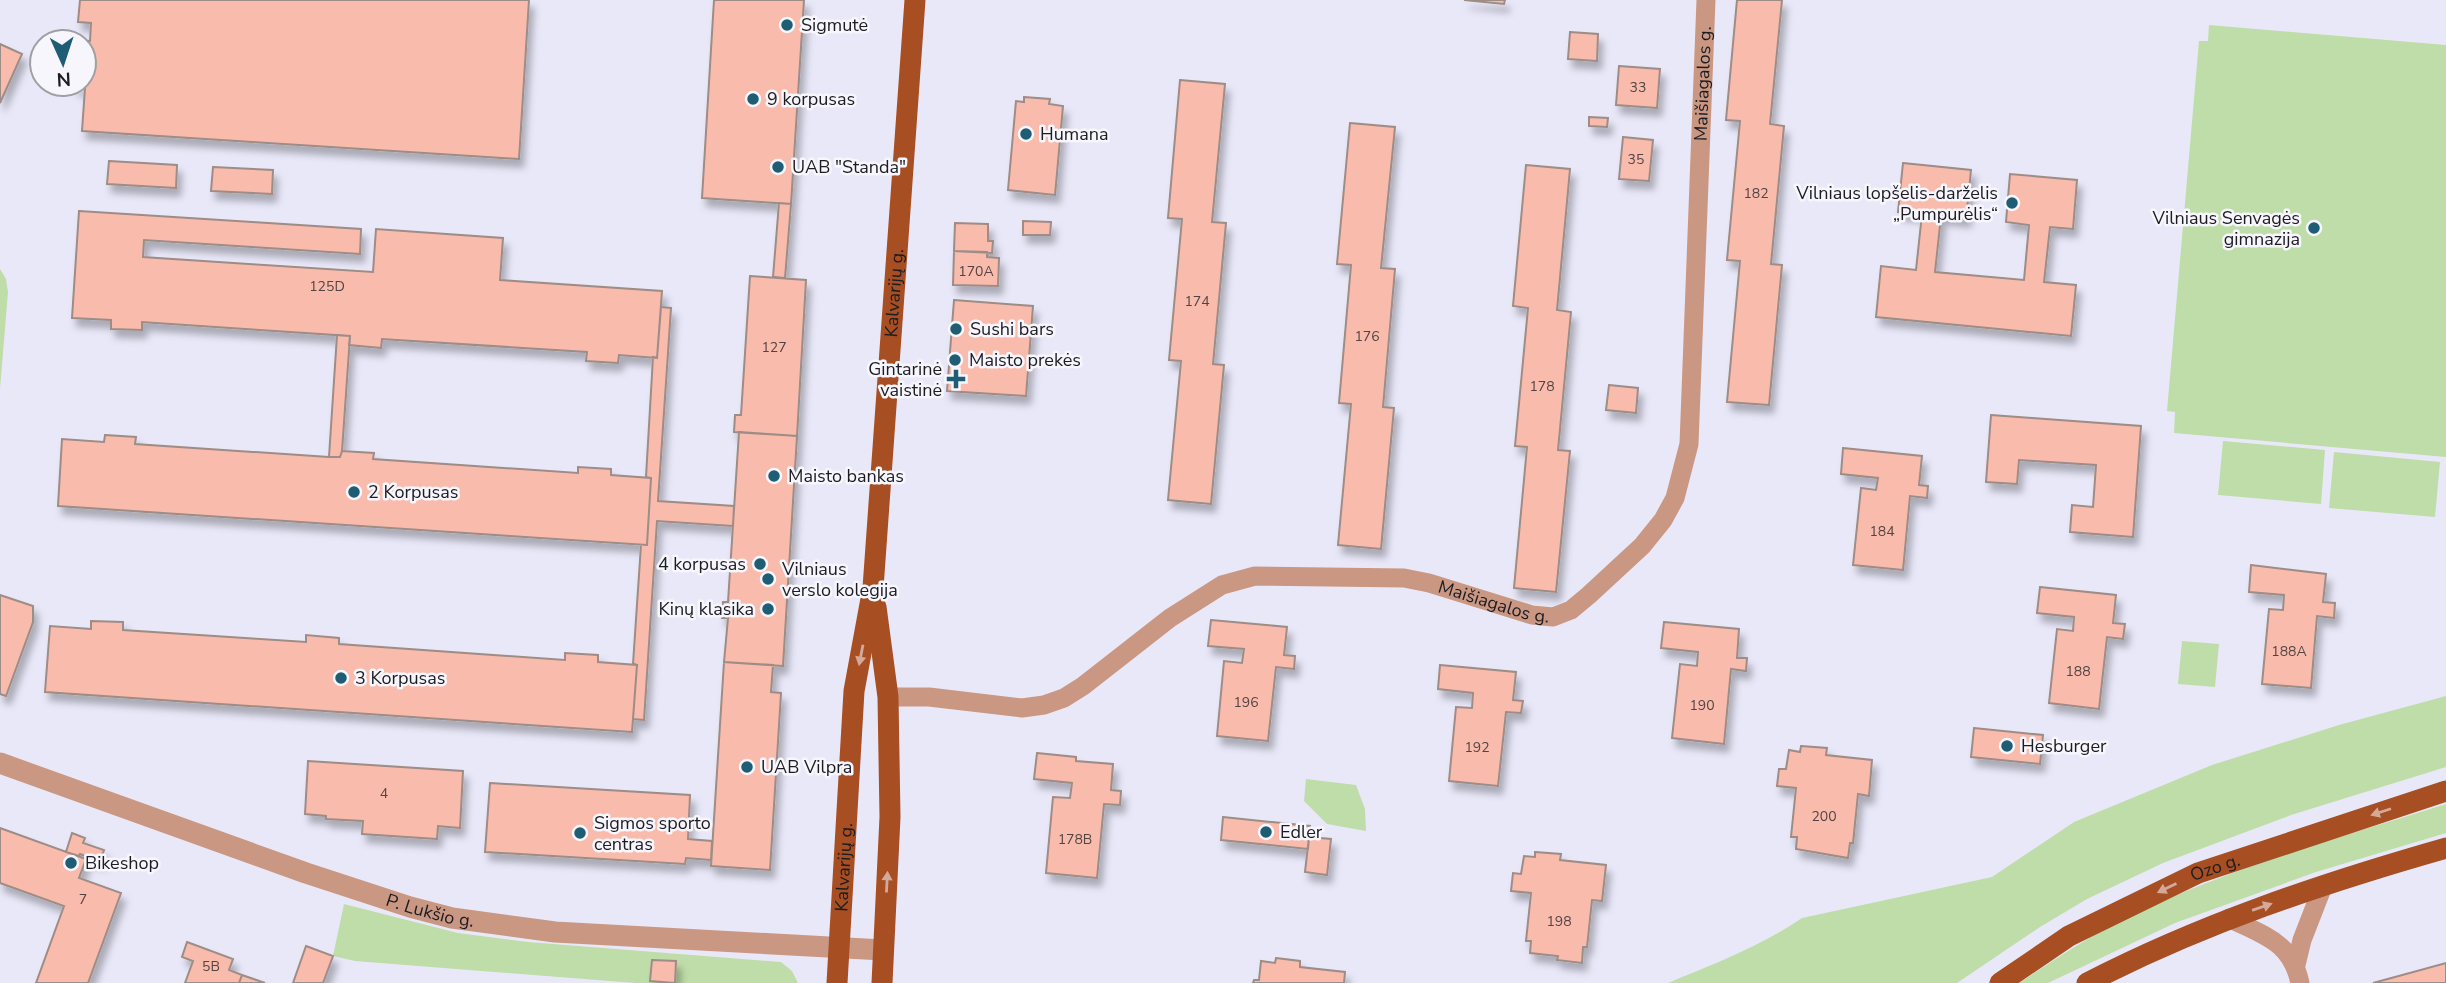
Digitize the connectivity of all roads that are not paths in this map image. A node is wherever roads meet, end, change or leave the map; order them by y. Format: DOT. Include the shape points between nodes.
graph roads {
  1 [pos="915,0"];
  2 [pos="1705,4"];
  3 [pos="873,588"];
  4 [pos="888,697"];
  5 [pos="0,763"];
  6 [pos="2446,791"];
  7 [pos="2446,848"];
  8 [pos="2323,886"];
  9 [pos="2229,918"];
  10 [pos="838,948"];
  11 [pos="883,950"];
  12 [pos="2298,974"];
  13 [pos="837,983"];
  14 [pos="882,983"];
  15 [pos="2000,983"];
  16 [pos="2087,983"];
  1 -- 3 [label="main road, Kalvarijų g."];
  2 -- 4 [label="street, Maišiagalos g." via="1689,444 1675,498 1663,520 1589,595 1553,617 1404,578 1255,576 1222,585 1170,618 1083,686 1044,705 1022,708"];
  3 -- 4 [label="main road, Kalvarijų g."];
  3 -- 10 [label="main road, Kalvarijų g., one-way" via="854,691"];
  11 -- 4 [label="main road, Kalvarijų g., one-way" via="890,817"];
  5 -- 10 [label="street, P. Lukšio g." via="318,877 452,918 555,932"];
  6 -- 15 [label="main road, Ozo g., one-way" via="2198,873 2069,936"];
  7 -- 8 [label="main road"];
  9 -- 8 [label="main road, one-way"];
  8 -- 12 [label="street" via="2302,940"];
  9 -- 12 [label="street" via="2283,946"];
  9 -- 16 [label="main road"];
  10 -- 11 [label="street, P. Lukšio g."];
  10 -- 13 [label="main road, Kalvarijų g."];
  11 -- 14 [label="main road, Kalvarijų g."];
}
